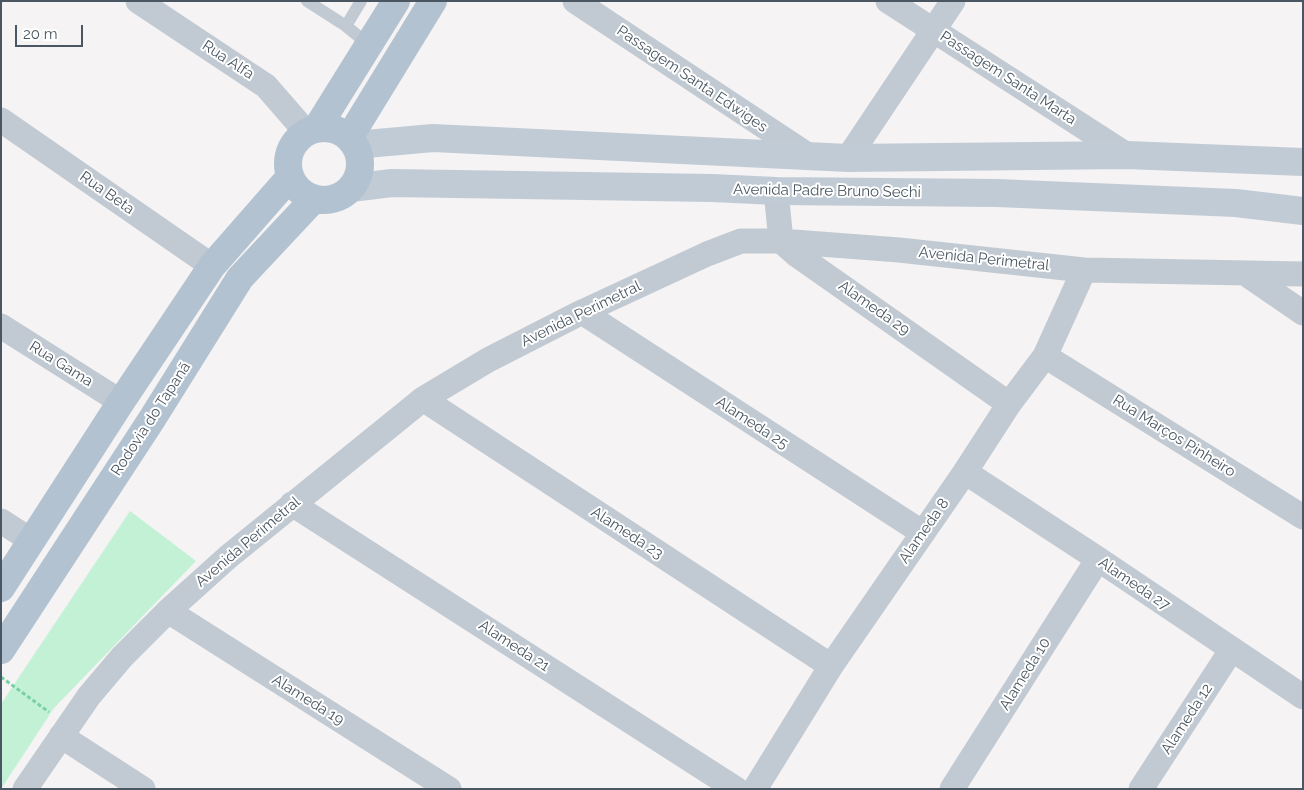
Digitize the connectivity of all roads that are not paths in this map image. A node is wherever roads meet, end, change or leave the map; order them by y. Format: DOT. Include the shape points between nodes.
graph roads {
  1 [pos="138,1"];
  2 [pos="307,1"];
  3 [pos="361,1"];
  4 [pos="396,1"];
  5 [pos="433,1"];
  6 [pos="575,1"];
  7 [pos="888,1"];
  8 [pos="953,1"];
  9 [pos="346,26"];
  10 [pos="934,30"];
  11 [pos="369,45"];
  12 [pos="1,120"];
  13 [pos="312,130"];
  14 [pos="352,142"];
  15 [pos="1127,155"];
  16 [pos="809,156"];
  17 [pos="848,158"];
  18 [pos="1303,162"];
  19 [pos="290,177"];
  20 [pos="351,188"];
  21 [pos="776,191"];
  22 [pos="314,199"];
  23 [pos="1303,211"];
  24 [pos="780,241"];
  25 [pos="212,266"];
  26 [pos="1084,270"];
  27 [pos="1246,274"];
  28 [pos="1303,274"];
  29 [pos="582,312"];
  30 [pos="1303,313"];
  31 [pos="1,326"];
  32 [pos="1046,356"];
  33 [pos="423,399"];
  34 [pos="120,402"];
  35 [pos="1009,404"];
  36 [pos="965,472"];
  37 [pos="292,504"];
  38 [pos="1303,517"];
  39 [pos="1,521"];
  40 [pos="922,534"];
  41 [pos="32,541"];
  42 [pos="1098,559"];
  43 [pos="1,588"];
  44 [pos="168,611"];
  45 [pos="1232,649"];
  46 [pos="1,650"];
  47 [pos="831,666"];
  48 [pos="1303,697"];
  49 [pos="65,731"];
  50 [pos="25,789"];
  51 [pos="143,789"];
  52 [pos="449,789"];
  53 [pos="736,789"];
  54 [pos="755,789"];
  55 [pos="952,789"];
  56 [pos="1141,789"];
  1 -- 13 [label="street, Rua Alfa" via="266,86"];
  2 -- 9 [label="lane"];
  3 -- 9 [label="lane"];
  4 -- 11 [label="main road"];
  5 -- 14 [label="main road"];
  6 -- 16 [label="street, Passagem Santa Edwiges"];
  7 -- 10 [label="street, Passagem Santa Marta"];
  8 -- 10 [label="street"];
  9 -- 11 [label="lane"];
  10 -- 15 [label="street, Passagem Santa Marta"];
  10 -- 17 [label="street"];
  11 -- 13 [label="main road"];
  12 -- 25 [label="street, Rua Beta"];
  13 -- 14 [label="main road" via="328,128 341,132"];
  13 -- 19 [label="main road" via="298,138 292,147"];
  14 -- 16 [label="main road" via="433,138"];
  14 -- 20 [label="main road" via="360,163 358,176"];
  15 -- 17 [label="main road"];
  15 -- 18 [label="main road"];
  16 -- 17 [label="main road"];
  19 -- 22 [label="main road" via="299,190"];
  19 -- 25 [label="main road"];
  20 -- 21 [label="main road, Avenida Padre Bruno Sechi" via="392,183"];
  20 -- 22 [label="main road" via="334,199"];
  21 -- 23 [label="main road, Avenida Padre Bruno Sechi" via="1017,194 1236,203"];
  21 -- 24 [label="street"];
  22 -- 46 [label="main road, Rodovia do Tapanã" via="240,278"];
  24 -- 26 [label="street, Avenida Perimetral"];
  24 -- 29 [label="street, Avenida Perimetral" via="741,241"];
  24 -- 35 [label="street, Alameda 29"];
  25 -- 34 [label="main road"];
  26 -- 27 [label="street, Avenida Perimetral"];
  26 -- 32 [label="street, Alameda 8"];
  27 -- 28 [label="street, Avenida Perimetral"];
  27 -- 30 [label="street"];
  29 -- 33 [label="street, Avenida Perimetral" via="488,360"];
  29 -- 40 [label="street, Alameda 25"];
  31 -- 34 [label="street, Rua Gama"];
  32 -- 35 [label="street, Alameda 8"];
  32 -- 38 [label="street, Rua Marços Pinheiro"];
  33 -- 37 [label="street, Avenida Perimetral"];
  33 -- 47 [label="street, Alameda 23"];
  34 -- 41 [label="main road"];
  35 -- 36 [label="street, Alameda 8"];
  36 -- 40 [label="street, Alameda 8"];
  36 -- 42 [label="street, Alameda 27"];
  37 -- 44 [label="street, Avenida Perimetral"];
  37 -- 53 [label="street, Alameda 21"];
  39 -- 41 [label="street"];
  40 -- 47 [label="street, Alameda 8"];
  41 -- 43 [label="main road"];
  42 -- 45 [label="street, Alameda 27"];
  42 -- 55 [label="street, Alameda 10"];
  44 -- 49 [label="street, Avenida Perimetral" via="122,657"];
  44 -- 52 [label="street, Alameda 19"];
  45 -- 48 [label="street, Alameda 27"];
  45 -- 56 [label="street, Alameda 12"];
  47 -- 54 [label="street, Alameda 8"];
  49 -- 50 [label="street, Avenida Perimetral"];
  49 -- 51 [label="street"];
}
